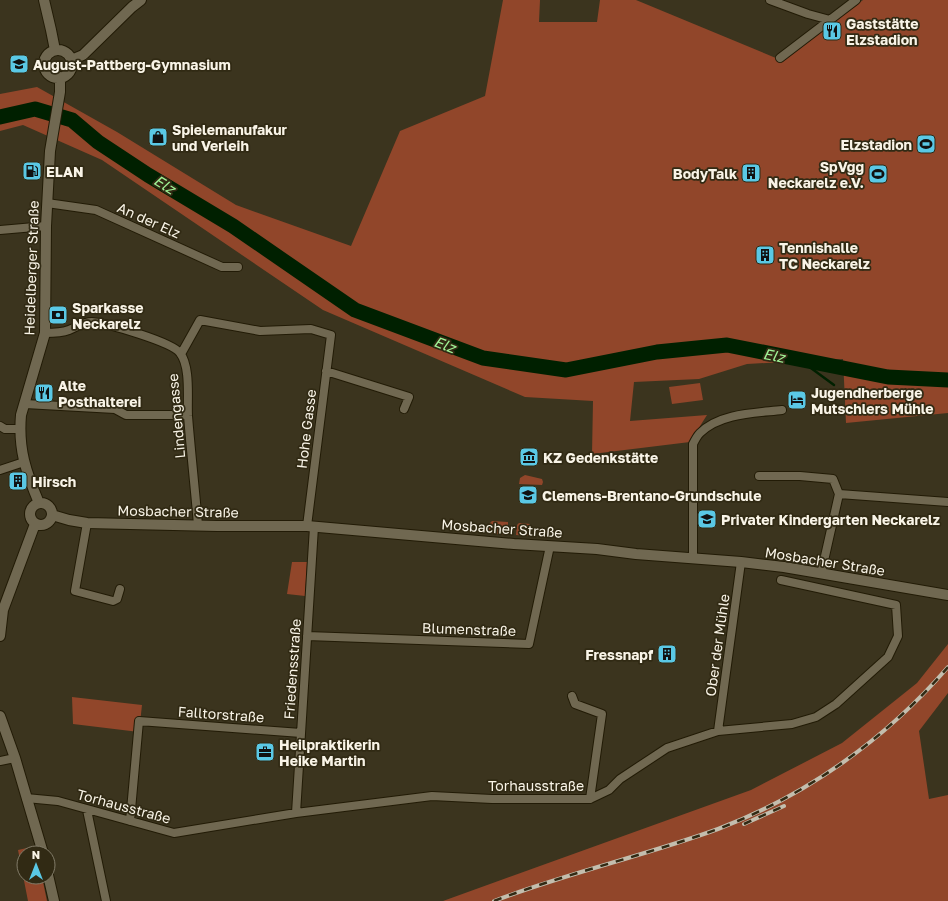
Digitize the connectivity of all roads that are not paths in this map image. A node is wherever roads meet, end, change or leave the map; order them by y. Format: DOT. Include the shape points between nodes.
graph roads {
  1 [pos="44,0"];
  2 [pos="141,0"];
  3 [pos="770,0"];
  4 [pos="856,0"];
  5 [pos="830,20"];
  6 [pos="55,50"];
  7 [pos="780,58"];
  8 [pos="71,60"];
  9 [pos="60,77"];
  10 [pos="47,203"];
  11 [pos="46,226"];
  12 [pos="0,230"];
  13 [pos="238,267"];
  14 [pos="45,333"];
  15 [pos="181,354"];
  16 [pos="326,371"];
  17 [pos="25,404"];
  18 [pos="404,409"];
  19 [pos="782,410"];
  20 [pos="188,415"];
  21 [pos="0,426"];
  22 [pos="20,429"];
  23 [pos="24,462"];
  24 [pos="0,470"];
  25 [pos="759,476"];
  26 [pos="839,494"];
  27 [pos="948,502"];
  28 [pos="39,503"];
  29 [pos="52,515"];
  30 [pos="87,523"];
  31 [pos="35,524"];
  32 [pos="198,525"];
  33 [pos="310,527"];
  34 [pos="550,546"];
  35 [pos="693,559"];
  36 [pos="741,562"];
  37 [pos="821,574"];
  38 [pos="781,580"];
  39 [pos="120,589"];
  40 [pos="948,595"];
  41 [pos="0,636"];
  42 [pos="307,636"];
  43 [pos="572,696"];
  44 [pos="0,716"];
  45 [pos="718,731"];
  46 [pos="301,733"];
  47 [pos="15,758"];
  48 [pos="0,761"];
  49 [pos="26,798"];
  50 [pos="590,799"];
  51 [pos="88,810"];
  52 [pos="296,813"];
  53 [pos="130,821"];
  54 [pos="41,845"];
  55 [pos="50,885"];
  56 [pos="54,901"];
  57 [pos="106,901"];
  1 -- 6 [label="street"];
  2 -- 8 [label="street" via="83,55"];
  3 -- 5 [label="street"];
  4 -- 5 [label="street"];
  5 -- 7 [label="street"];
  6 -- 8 [label="street" via="63,51"];
  6 -- 9 [label="street" via="44,59 44,67 51,76"];
  8 -- 9 [label="street" via="68,73"];
  9 -- 10 [label="street, Heidelberger Straße" via="50,152"];
  10 -- 11 [label="street, Heidelberger Straße"];
  10 -- 13 [label="street, An der Elz" via="96,210 222,267"];
  11 -- 12 [label="street"];
  11 -- 14 [label="street, Heidelberger Straße"];
  14 -- 15 [label="street, Lindengasse" via="58,333 83,323 93,322 140,333 174,348"];
  14 -- 17 [label="street, Heidelberger Straße"];
  15 -- 16 [label="street, Hohe Gasse" via="200,320 260,331 311,329 331,335"];
  15 -- 20 [label="street, Lindengasse" via="187,373"];
  16 -- 18 [label="street" via="409,398"];
  16 -- 33 [label="street, Hohe Gasse"];
  17 -- 20 [label="street" via="115,409 126,415"];
  17 -- 22 [label="street, Heidelberger Straße"];
  19 -- 35 [label="street" via="730,416 709,426 699,434 693,444"];
  20 -- 32 [label="street, Lindengasse"];
  21 -- 22 [label="street" via="5,429"];
  22 -- 23 [label="street, Heidelberger Straße"];
  23 -- 24 [label="street"];
  23 -- 28 [label="street, Heidelberger Straße"];
  25 -- 26 [label="street" via="833,479"];
  26 -- 27 [label="street"];
  26 -- 37 [label="street"];
  28 -- 29 [label="street, Heidelberger Straße" via="49,506"];
  28 -- 31 [label="street" via="34,505 29,513"];
  29 -- 30 [label="street, Mosbacher Straße"];
  29 -- 31 [label="street" via="47,524"];
  30 -- 32 [label="street, Mosbacher Straße"];
  30 -- 39 [label="street" via="75,591 113,601 117,599"];
  31 -- 41 [label="street" via="3,610"];
  32 -- 33 [label="street, Mosbacher Straße"];
  33 -- 34 [label="street, Mosbacher Straße"];
  33 -- 42 [label="street, Friedensstraße" via="311,597"];
  34 -- 35 [label="street, Mosbacher Straße"];
  34 -- 42 [label="street, Blumenstraße" via="529,644"];
  35 -- 36 [label="street, Mosbacher Straße"];
  36 -- 37 [label="street, Mosbacher Straße"];
  36 -- 45 [label="street, Ober der Mühle"];
  37 -- 40 [label="street, Mosbacher Straße"];
  38 -- 45 [label="street, Torhausstraße" via="896,605 898,636 888,656 836,704 816,717 792,724"];
  42 -- 46 [label="street, Friedensstraße"];
  43 -- 50 [label="street" via="575,704 602,714"];
  44 -- 47 [label="street"];
  45 -- 50 [label="street, Torhausstraße" via="667,748 620,779 609,790"];
  46 -- 52 [label="street, Friedensstraße"];
  46 -- 53 [label="street, Falltorstraße" via="139,721"];
  47 -- 48 [label="street"];
  47 -- 49 [label="street"];
  49 -- 51 [label="street, Torhausstraße" via="58,801"];
  49 -- 54 [label="street"];
  50 -- 52 [label="street, Torhausstraße" via="432,796"];
  51 -- 53 [label="street, Torhausstraße"];
  51 -- 57 [label="street"];
  52 -- 53 [label="street, Torhausstraße" via="174,833"];
  55 -- 56 [label="street"];
}
